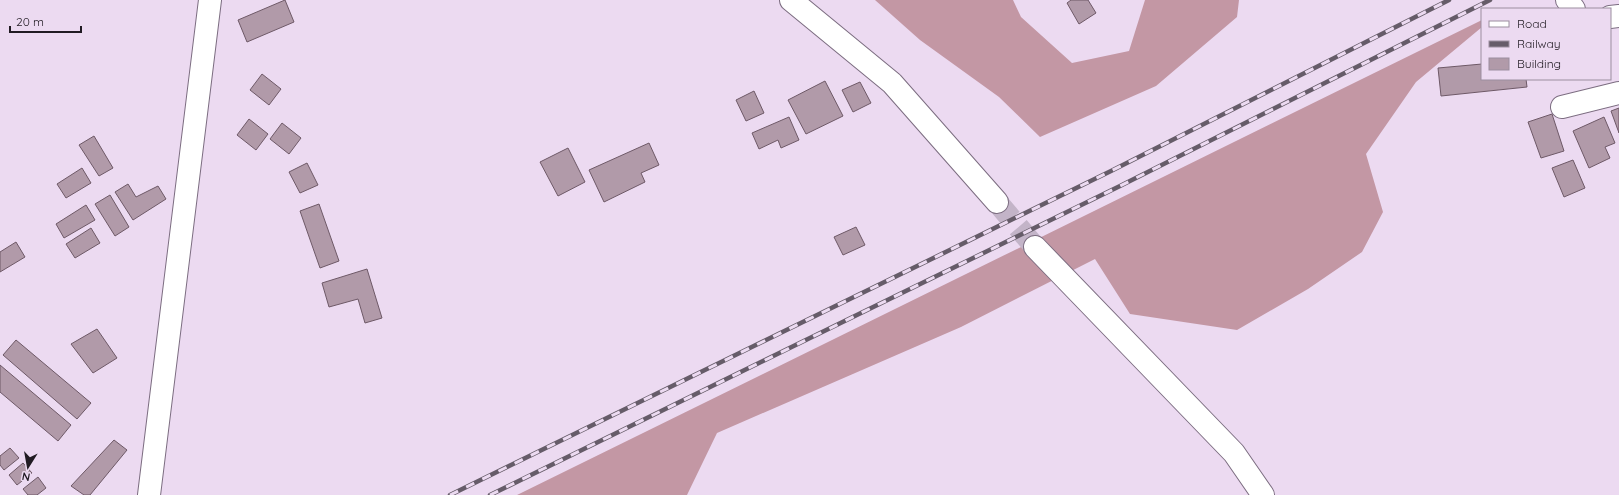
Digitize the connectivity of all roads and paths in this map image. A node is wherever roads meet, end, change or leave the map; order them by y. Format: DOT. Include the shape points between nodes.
graph roads {
  1 [pos="210,0"];
  2 [pos="791,0"];
  3 [pos="1567,0"];
  4 [pos="1573,8"];
  5 [pos="1619,93"];
  6 [pos="1562,107"];
  7 [pos="997,202"];
  8 [pos="1035,247"];
  9 [pos="149,495"];
  10 [pos="1262,495"];
  1 -- 9 [label="street"];
  2 -- 7 [label="street" via="892,84"];
  3 -- 4 [label="street"];
  5 -- 6 [label="street"];
  8 -- 10 [label="street" via="1234,453"];
}
